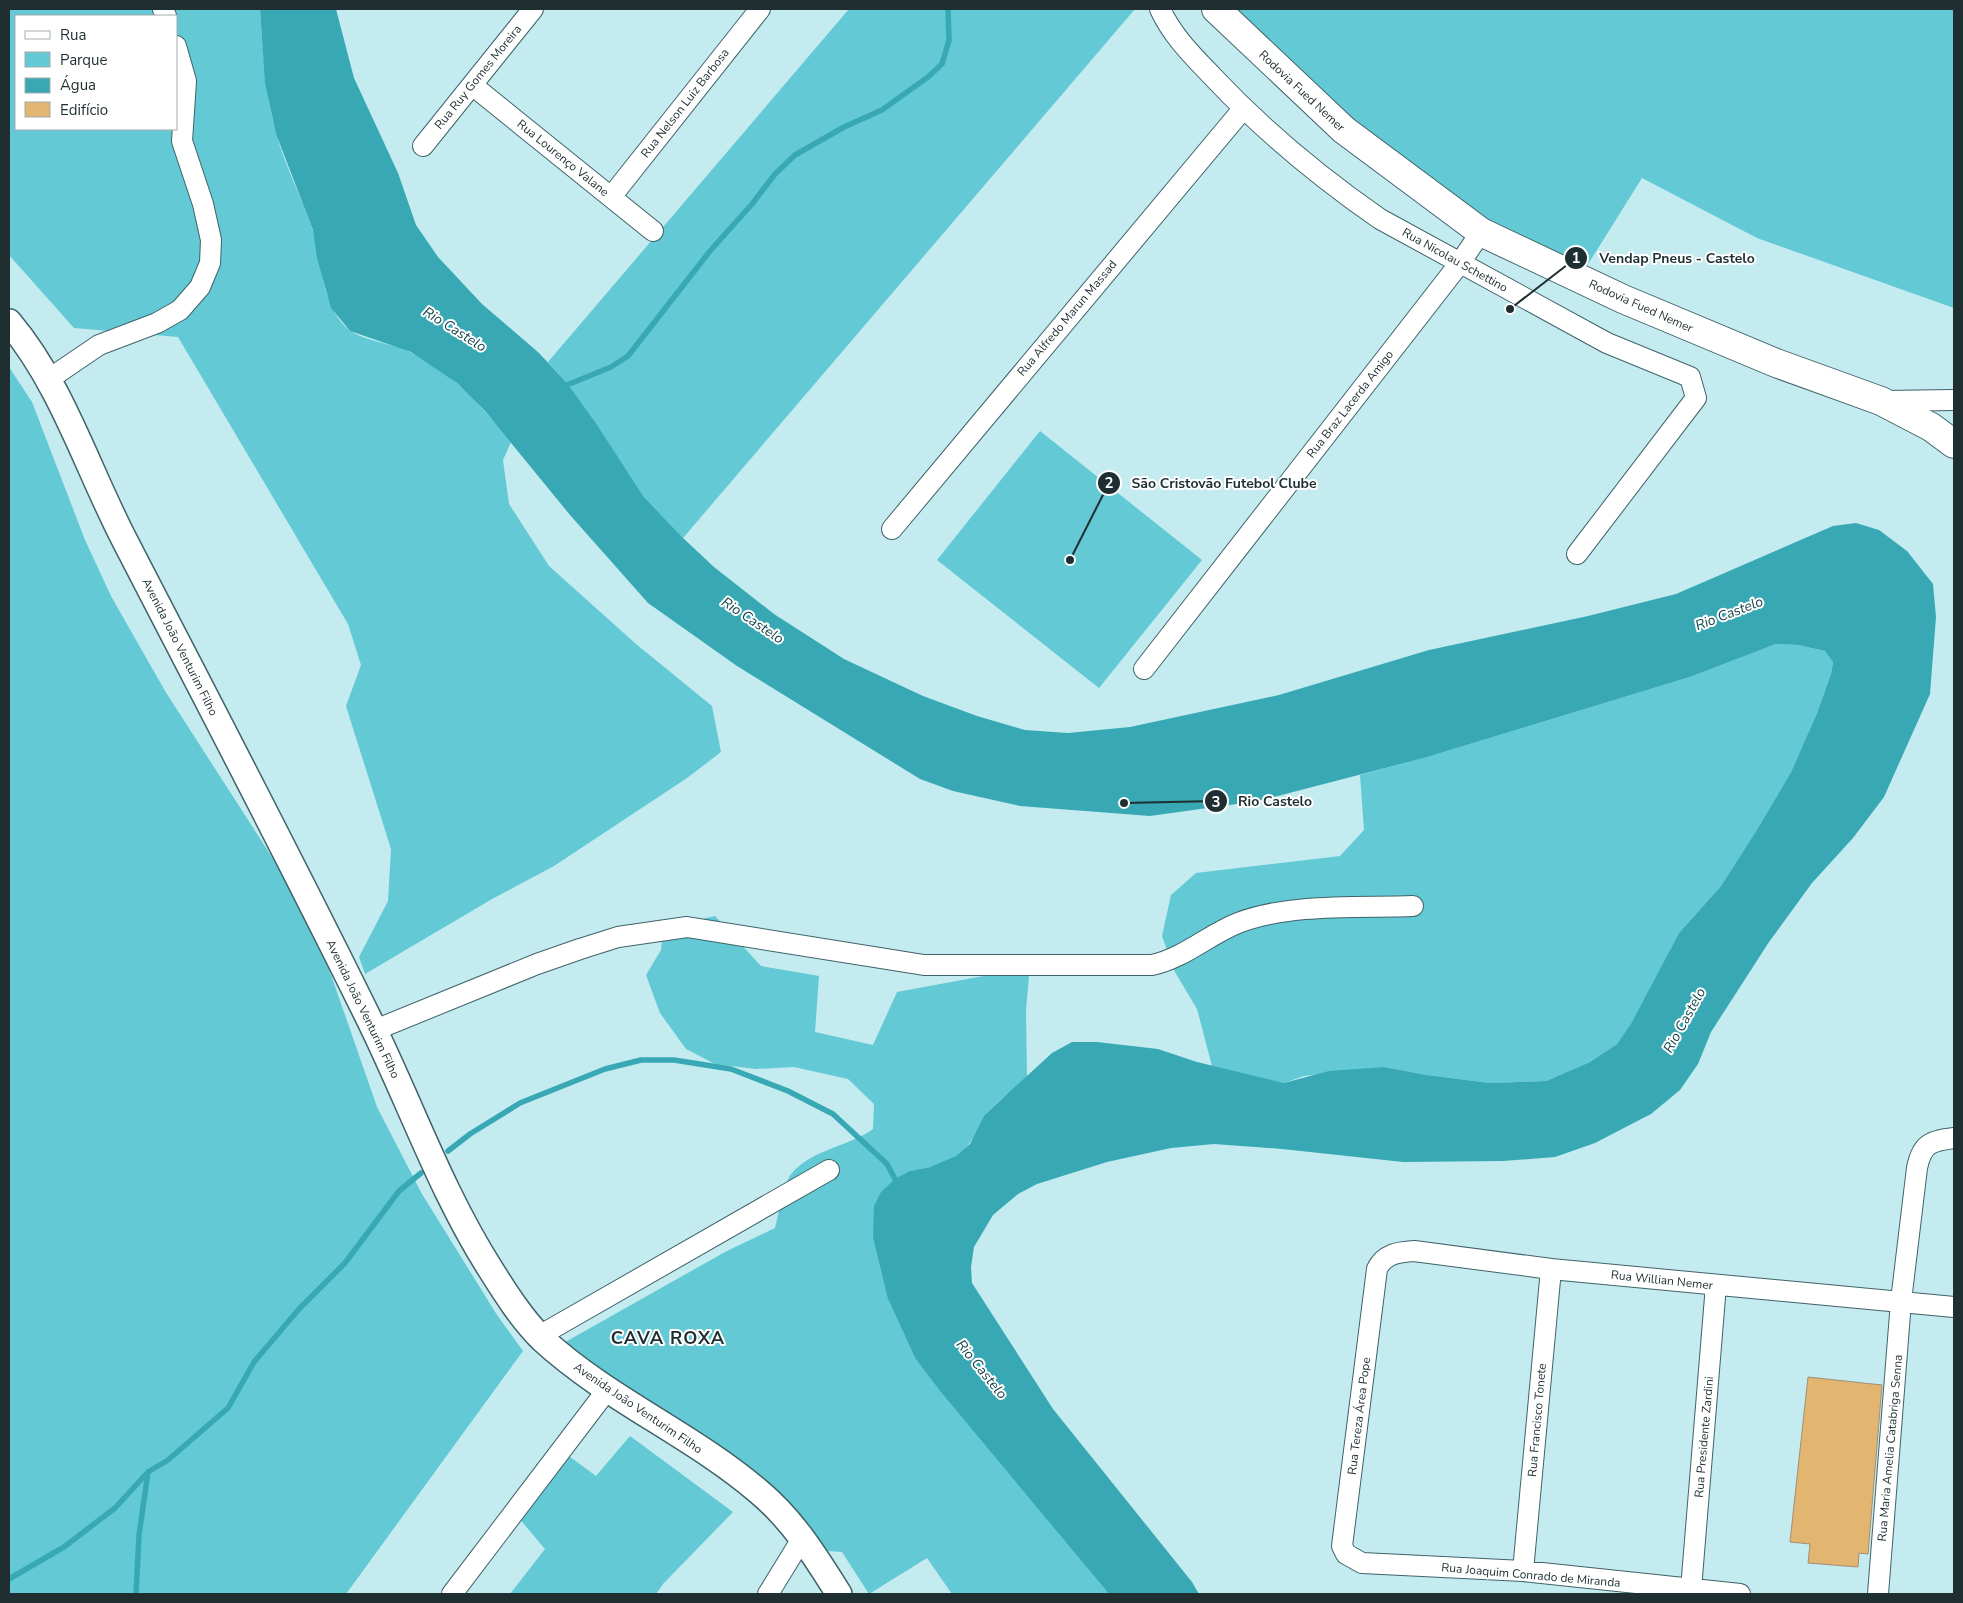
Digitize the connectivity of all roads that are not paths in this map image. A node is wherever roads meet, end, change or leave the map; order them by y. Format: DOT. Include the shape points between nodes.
graph roads {
  1 [pos="533,9"];
  2 [pos="760,9"];
  3 [pos="1160,9"];
  4 [pos="1224,11"];
  5 [pos="178,53"];
  6 [pos="472,85"];
  7 [pos="1244,109"];
  8 [pos="422,146"];
  9 [pos="611,197"];
  10 [pos="654,231"];
  11 [pos="1481,232"];
  12 [pos="1460,263"];
  13 [pos="9,322"];
  14 [pos="49,379"];
  15 [pos="1954,400"];
  16 [pos="1881,401"];
  17 [pos="1954,444"];
  18 [pos="892,529"];
  19 [pos="1577,554"];
  20 [pos="1144,669"];
  21 [pos="1413,906"];
  22 [pos="375,1030"];
  23 [pos="1954,1138"];
  24 [pos="828,1170"];
  25 [pos="1377,1269"];
  26 [pos="1551,1269"];
  27 [pos="1716,1285"];
  28 [pos="1902,1301"];
  29 [pos="1954,1307"];
  30 [pos="539,1336"];
  31 [pos="607,1390"];
  32 [pos="803,1537"];
  33 [pos="1353,1560"];
  34 [pos="1523,1571"];
  35 [pos="1691,1589"];
  36 [pos="452,1594"];
  37 [pos="768,1594"];
  38 [pos="839,1594"];
  39 [pos="1740,1594"];
  40 [pos="1878,1594"];
  1 -- 6 [label="street, Rua Ruy Gomes Moreira"];
  2 -- 9 [label="street, Rua Nelson Luiz Barbosa"];
  3 -- 7 [label="street, Rua Nicolau Schettino" via="1183,46"];
  4 -- 11 [label="main road, Rodovia Fued Nemer" via="1344,130"];
  5 -- 14 [label="street" via="186,80 182,142 203,204 211,240 210,263 200,287 180,310 158,323 99,345"];
  6 -- 8 [label="street, Rua Ruy Gomes Moreira"];
  6 -- 9 [label="street, Rua Lourenço Valane"];
  7 -- 12 [label="street, Rua Nicolau Schettino" via="1355,202"];
  7 -- 18 [label="street, Rua Alfredo Marun Massad"];
  9 -- 10 [label="street, Rua Lourenço Valane"];
  11 -- 12 [label="street, Rua Braz Lacerda Amigo"];
  11 -- 16 [label="main road, Rodovia Fued Nemer" via="1623,299 1776,363"];
  12 -- 19 [label="street, Rua Nicolau Schettino" via="1607,343 1690,377 1696,398"];
  12 -- 20 [label="street, Rua Braz Lacerda Amigo"];
  13 -- 14 [label="street, Avenida João Venturim Filho" via="29,346"];
  14 -- 22 [label="street, Avenida João Venturim Filho" via="121,533"];
  15 -- 16 [label="street"];
  16 -- 17 [label="main road, Rodovia Fued Nemer" via="1931,427"];
  21 -- 22 [label="street" via="1311,910 1257,917 1210,937 1168,962 1152,965 924,965 687,927 618,937 580,949"];
  22 -- 30 [label="street, Avenida João Venturim Filho" via="453,1203 512,1302"];
  23 -- 28 [label="street, Rua Maria Amelia Catabriga Senna" via="1934,1141 1920,1155"];
  24 -- 30 [label="street"];
  25 -- 26 [label="street, Rua Willian Nemer" via="1384,1258 1414,1251"];
  25 -- 33 [label="street, Rua Tereza Área Pope" via="1342,1546"];
  26 -- 27 [label="street, Rua Willian Nemer"];
  26 -- 34 [label="street, Rua Francisco Tonete"];
  27 -- 28 [label="street, Rua Willian Nemer"];
  27 -- 35 [label="street, Rua Presidente Zardini"];
  28 -- 29 [label="street, Rua Willian Nemer"];
  28 -- 40 [label="street, Rua Maria Amelia Catabriga Senna"];
  30 -- 31 [label="street, Avenida João Venturim Filho"];
  31 -- 32 [label="street, Avenida João Venturim Filho" via="735,1472 766,1498"];
  31 -- 36 [label="street"];
  32 -- 37 [label="street"];
  32 -- 38 [label="street, Avenida João Venturim Filho"];
  33 -- 34 [label="street, Rua Joaquim Conrado de Miranda"];
  34 -- 35 [label="street, Rua Joaquim Conrado de Miranda"];
  35 -- 39 [label="street, Rua Joaquim Conrado de Miranda"];
}
